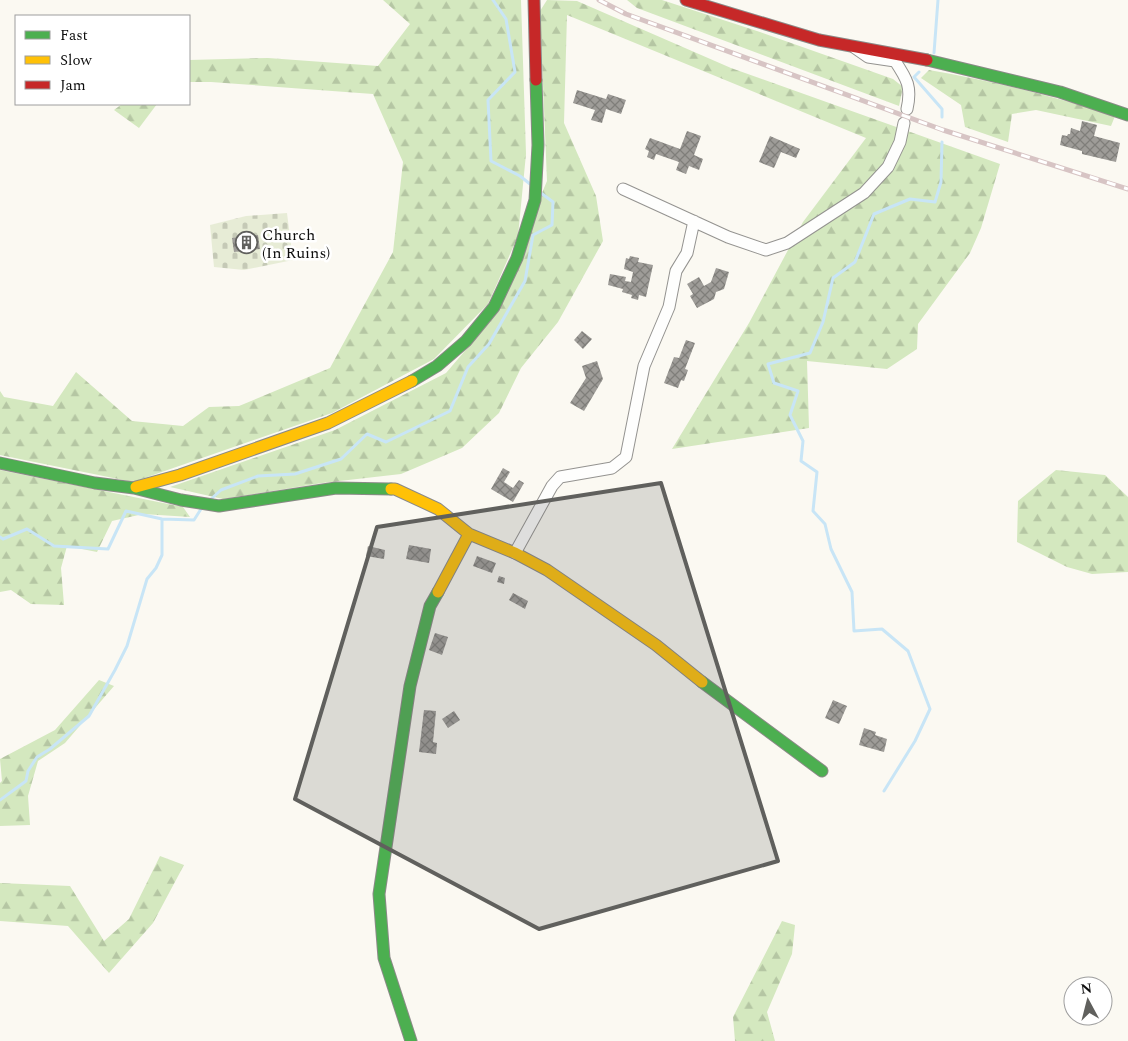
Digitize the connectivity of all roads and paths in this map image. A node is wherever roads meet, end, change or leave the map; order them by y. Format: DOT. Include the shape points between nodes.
graph roads {
  1 [pos="534,0"];
  2 [pos="686,0"];
  3 [pos="853,46"];
  4 [pos="907,109"];
  5 [pos="1128,115"];
  6 [pos="904,123"];
  7 [pos="623,189"];
  8 [pos="694,221"];
  9 [pos="0,463"];
  10 [pos="134,488"];
  11 [pos="469,534"];
  12 [pos="515,553"];
  13 [pos="822,771"];
  14 [pos="411,1041"];
  1 -- 10 [label="street" via="538,145 535,200 517,258 494,307 466,341 437,366 400,388 328,424"];
  2 -- 3 [label="street" via="820,40"];
  3 -- 4 [label="street" via="868,58 894,61 907,79"];
  3 -- 5 [label="street" via="937,62 1060,92"];
  6 -- 8 [label="street" via="900,142 888,167 864,193 787,243 766,250"];
  7 -- 8 [label="street"];
  8 -- 12 [label="street" via="687,253 676,271 669,307 644,366 626,457 612,468 560,477"];
  9 -- 10 [label="street"];
  10 -- 11 [label="street" via="219,506 336,488 395,488 438,509"];
  11 -- 12 [label="street"];
  11 -- 14 [label="street" via="430,606 423,633 410,686 379,894 384,958"];
  12 -- 13 [label="street" via="547,570 656,645"];
}
